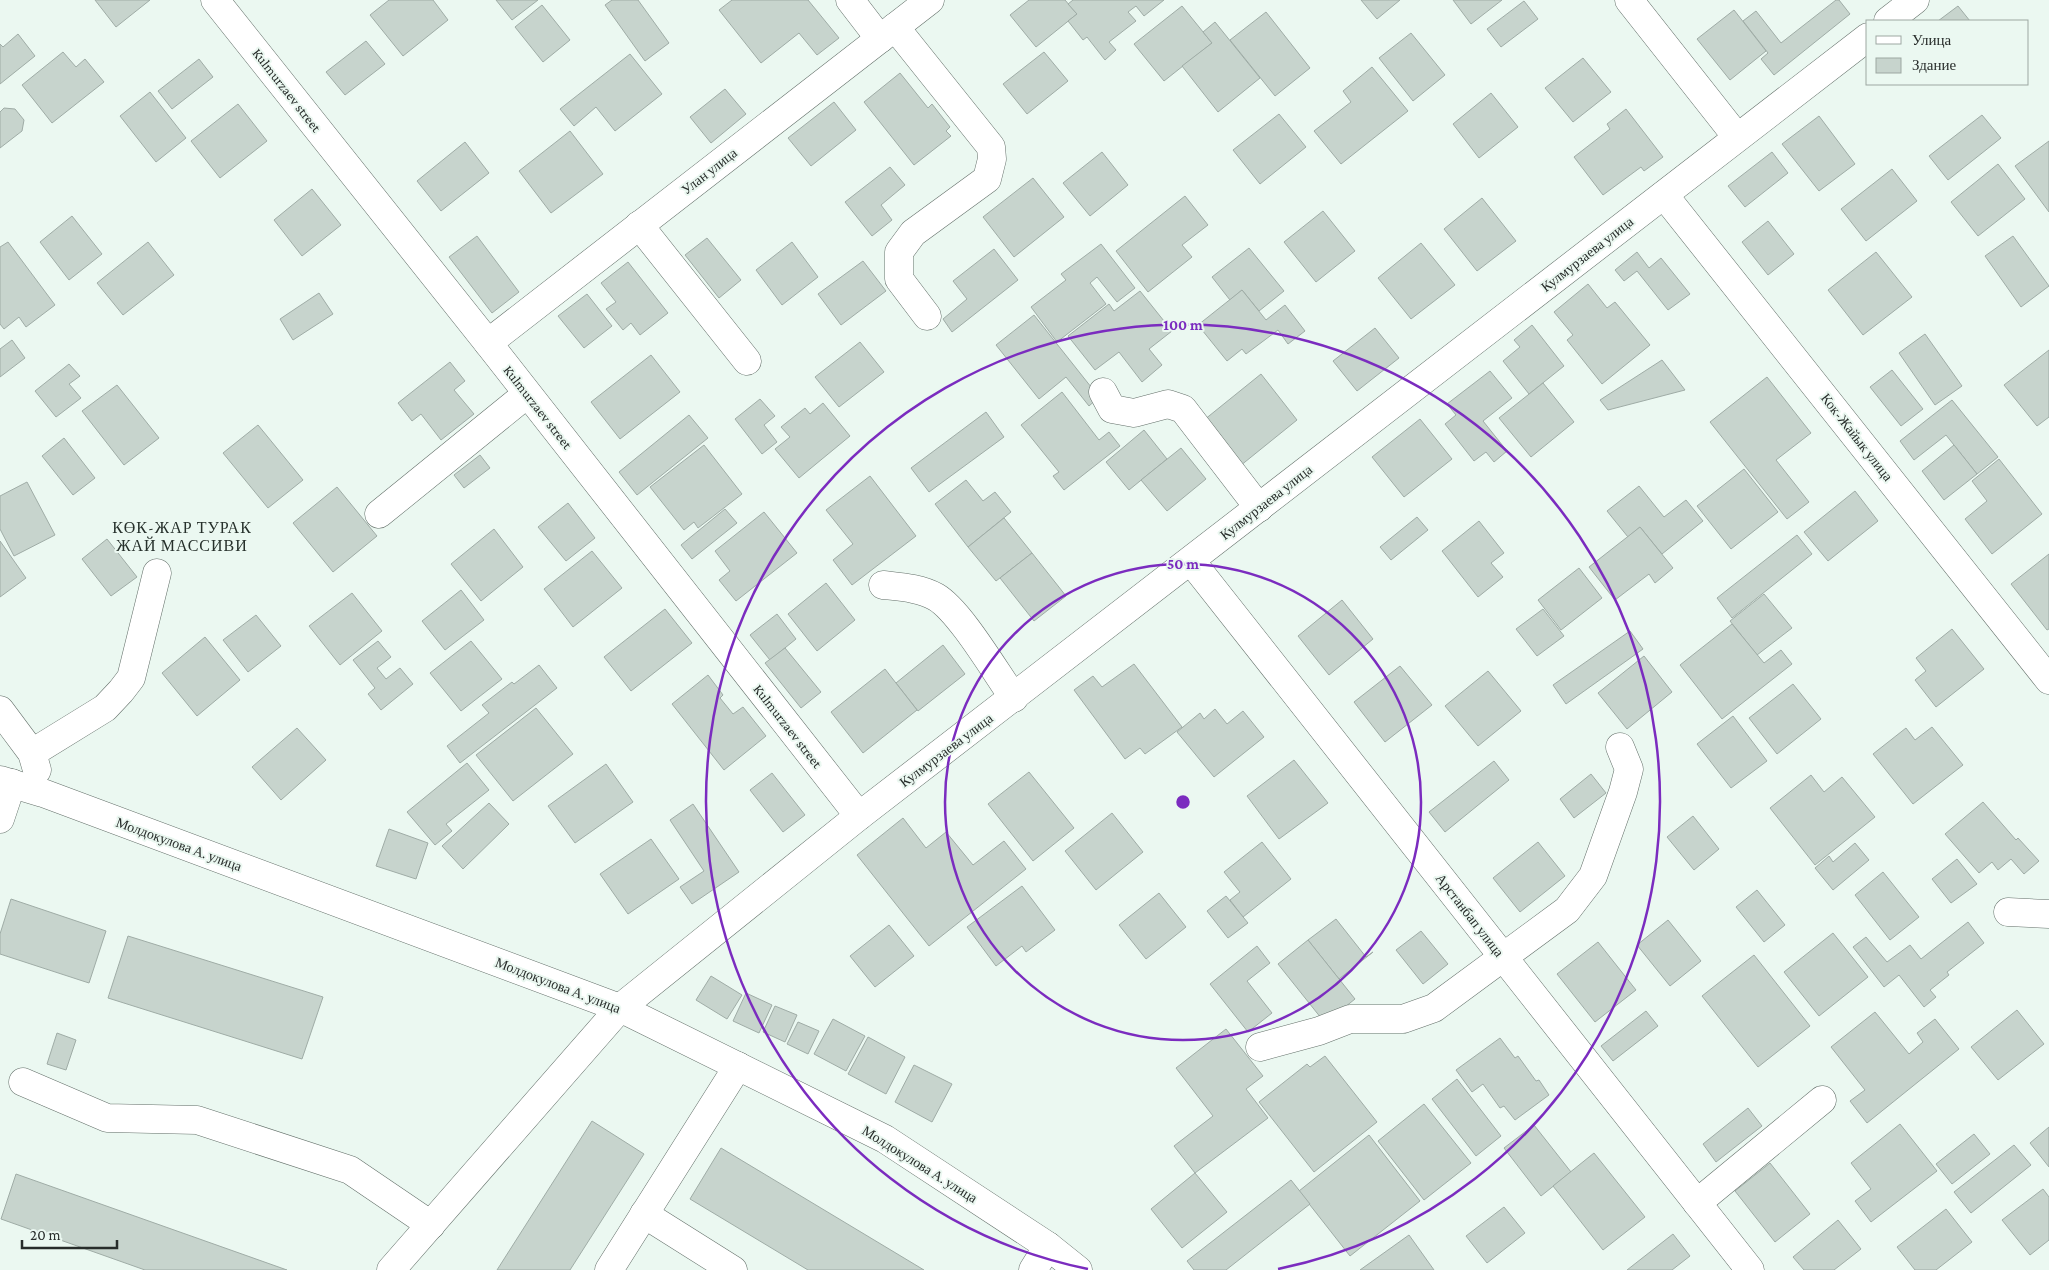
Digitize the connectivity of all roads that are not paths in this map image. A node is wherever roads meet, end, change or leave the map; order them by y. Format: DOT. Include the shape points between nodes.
graph roads {
  1 [pos="215,0"];
  2 [pos="850,0"];
  3 [pos="930,0"];
  4 [pos="1629,0"];
  5 [pos="1915,0"];
  6 [pos="1889,20"];
  7 [pos="887,33"];
  8 [pos="1866,39"];
  9 [pos="1738,137"];
  10 [pos="1664,195"];
  11 [pos="639,225"];
  12 [pos="927,316"];
  13 [pos="488,343"];
  14 [pos="747,361"];
  15 [pos="1103,392"];
  16 [pos="527,394"];
  17 [pos="1259,508"];
  18 [pos="379,514"];
  19 [pos="1190,561"];
  20 [pos="157,573"];
  21 [pos="883,585"];
  22 [pos="2049,680"];
  23 [pos="1014,698"];
  24 [pos="0,710"];
  25 [pos="1620,747"];
  26 [pos="32,753"];
  27 [pos="6,781"];
  28 [pos="43,794"];
  29 [pos="859,816"];
  30 [pos="0,819"];
  31 [pos="2008,912"];
  32 [pos="2049,914"];
  33 [pos="1503,957"];
  34 [pos="620,1008"];
  35 [pos="1260,1047"];
  36 [pos="738,1066"];
  37 [pos="23,1082"];
  38 [pos="1822,1100"];
  39 [pos="1697,1203"];
  40 [pos="644,1214"];
  41 [pos="431,1225"];
  42 [pos="1048,1246"];
  43 [pos="391,1270"];
  44 [pos="609,1270"];
  45 [pos="733,1270"];
  46 [pos="1033,1270"];
  47 [pos="1078,1270"];
  48 [pos="1750,1270"];
  1 -- 13 [label="street, Kulmurzaev street"];
  2 -- 7 [label="street"];
  3 -- 7 [label="street, Улан улица"];
  4 -- 9 [label="street"];
  5 -- 6 [label="street"];
  7 -- 11 [label="street, Улан улица"];
  7 -- 12 [label="street" via="991,147 987,179 914,233 899,252 899,279"];
  8 -- 9 [label="street, Кулмурзаева улица"];
  9 -- 10 [label="street, Кулмурзаева улица"];
  10 -- 17 [label="street, Кулмурзаева улица"];
  10 -- 22 [label="street, Кок-Жайык улица"];
  11 -- 13 [label="street, Улан улица"];
  11 -- 14 [label="street"];
  13 -- 16 [label="street, Kulmurzaev street"];
  15 -- 17 [label="street" via="1112,409 1134,413 1168,404 1183,409"];
  16 -- 18 [label="street"];
  16 -- 29 [label="street, Kulmurzaev street"];
  17 -- 19 [label="street, Кулмурзаева улица"];
  19 -- 23 [label="street, Кулмурзаева улица"];
  19 -- 33 [label="street, Арстанбап улица"];
  20 -- 26 [label="street" via="131,678 106,708"];
  21 -- 23 [label="street" via="915,589 936,597 959,619"];
  23 -- 29 [label="street, Кулмурзаева улица"];
  24 -- 26 [label="street"];
  25 -- 33 [label="street" via="1629,769 1593,876 1567,910"];
  26 -- 28 [label="street"];
  27 -- 28 [label="street, Молдокулова А. улица"];
  27 -- 30 [label="street"];
  28 -- 34 [label="street, Молдокулова А. улица"];
  29 -- 34 [label="street, Кулмурзаева улица"];
  31 -- 32 [label="street"];
  33 -- 35 [label="street" via="1434,1008 1403,1019 1350,1019"];
  33 -- 39 [label="street, Арстанбап улица"];
  34 -- 36 [label="street, Молдокулова А. улица"];
  34 -- 41 [label="street, Кулмурзаева улица"];
  36 -- 40 [label="street"];
  36 -- 42 [label="street, Молдокулова А. улица" via="885,1139"];
  37 -- 41 [label="street" via="107,1118 197,1120 350,1170"];
  38 -- 39 [label="street"];
  39 -- 48 [label="street, Арстанбап улица"];
  40 -- 44 [label="street"];
  40 -- 45 [label="street"];
  41 -- 43 [label="street, Кулмурзаева улица"];
  42 -- 46 [label="street"];
  42 -- 47 [label="street, Молдокулова А. улица"];
}
